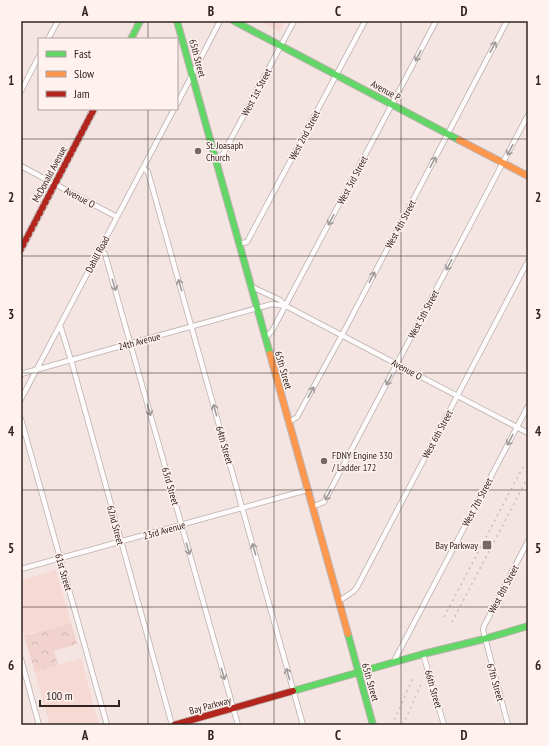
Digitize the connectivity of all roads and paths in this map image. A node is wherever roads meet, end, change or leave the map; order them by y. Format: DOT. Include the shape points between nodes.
graph roads {
  1 [pos="58,21"];
  2 [pos="140,21"];
  3 [pos="177,21"];
  4 [pos="220,21"];
  5 [pos="234,21"];
  6 [pos="294,21"];
  7 [pos="365,21"];
  8 [pos="436,21"];
  9 [pos="507,21"];
  10 [pos="49,38"];
  11 [pos="132,38"];
  12 [pos="281,46"];
  13 [pos="38,58"];
  14 [pos="192,75"];
  15 [pos="336,75"];
  16 [pos="21,91"];
  17 [pos="178,102"];
  18 [pos="392,104"];
  19 [pos="93,110"];
  20 [pos="173,110"];
  21 [pos="528,116"];
  22 [pos="448,134"];
  23 [pos="215,159"];
  24 [pos="503,163"];
  25 [pos="21,166"];
  26 [pos="143,168"];
  27 [pos="528,176"];
  28 [pos="55,184"];
  29 [pos="117,217"];
  30 [pos="239,244"];
  31 [pos="21,249"];
  32 [pos="100,249"];
  33 [pos="528,261"];
  34 [pos="250,286"];
  35 [pos="286,306"];
  36 [pos="257,308"];
  37 [pos="60,325"];
  38 [pos="191,326"];
  39 [pos="342,335"];
  40 [pos="265,338"];
  41 [pos="131,343"];
  42 [pos="71,360"];
  43 [pos="397,364"];
  44 [pos="37,369"];
  45 [pos="21,374"];
  46 [pos="457,396"];
  47 [pos="21,399"];
  48 [pos="528,406"];
  49 [pos="21,419"];
  50 [pos="288,423"];
  51 [pos="517,427"];
  52 [pos="528,433"];
  53 [pos="307,490"];
  54 [pos="312,507"];
  55 [pos="242,508"];
  56 [pos="181,525"];
  57 [pos="528,541"];
  58 [pos="121,542"];
  59 [pos="60,558"];
  60 [pos="21,569"];
  61 [pos="339,601"];
  62 [pos="528,626"];
  63 [pos="484,639"];
  64 [pos="423,654"];
  65 [pos="21,659"];
  66 [pos="394,663"];
  67 [pos="358,673"];
  68 [pos="293,691"];
  69 [pos="233,709"];
  70 [pos="39,725"];
  71 [pos="107,725"];
  72 [pos="173,725"];
  73 [pos="238,725"];
  74 [pos="303,725"];
  75 [pos="373,725"];
  76 [pos="444,725"];
  77 [pos="508,725"];
  1 -- 10 [label="street"];
  2 -- 11 [label="main road"];
  3 -- 14 [label="main road, 65th Street"];
  4 -- 14 [label="street"];
  5 -- 12 [label="main road, Avenue P"];
  6 -- 12 [label="street, West 1st Street"];
  7 -- 15 [label="street, West 2nd Street"];
  8 -- 18 [label="street, West 3rd Street, one-way"];
  22 -- 9 [label="street, West 4th Street, one-way"];
  12 -- 15 [label="main road, Avenue P"];
  12 -- 23 [label="street, West 1st Street" via="223,154"];
  13 -- 16 [label="street"];
  14 -- 17 [label="street"];
  14 -- 23 [label="main road, 65th Street"];
  15 -- 18 [label="main road, Avenue P"];
  15 -- 30 [label="street, West 2nd Street" via="247,242"];
  18 -- 22 [label="main road, Avenue P"];
  18 -- 35 [label="street, West 3rd Street, one-way"];
  19 -- 28 [label="main road, McDonald Avenue"];
  20 -- 26 [label="street, Dahill Road"];
  21 -- 24 [label="street, West 5th Street, one-way"];
  22 -- 24 [label="main road, Avenue P"];
  39 -- 22 [label="street, West 4th Street, one-way"];
  23 -- 30 [label="main road, 65th Street"];
  24 -- 27 [label="main road, Avenue P"];
  24 -- 43 [label="street, West 5th Street, one-way"];
  25 -- 28 [label="street, Avenue O"];
  26 -- 29 [label="street, Dahill Road"];
  38 -- 26 [label="street, 64th Street, one-way" via="148,172"];
  28 -- 29 [label="street, Avenue O"];
  28 -- 31 [label="main road, McDonald Avenue"];
  29 -- 32 [label="street, Dahill Road"];
  30 -- 34 [label="main road, 65th Street"];
  32 -- 37 [label="street, Dahill Road"];
  32 -- 41 [label="street, 63rd Street, one-way" via="105,254"];
  33 -- 46 [label="street, West 6th Street"];
  34 -- 35 [label="street, Avenue O" via="280,300"];
  34 -- 36 [label="main road, 65th Street"];
  35 -- 36 [label="street, Avenue O" via="272,304"];
  35 -- 39 [label="street, Avenue O"];
  35 -- 40 [label="street, West 3rd Street" via="272,331"];
  36 -- 38 [label="street, 24th Avenue"];
  36 -- 40 [label="main road, 65th Street"];
  37 -- 42 [label="street, 62nd Street"];
  37 -- 44 [label="street, Dahill Road"];
  38 -- 41 [label="street, 24th Avenue"];
  55 -- 38 [label="street, 64th Street, one-way"];
  39 -- 43 [label="street, Avenue O"];
  50 -- 39 [label="street, West 4th Street, one-way" via="297,417"];
  40 -- 50 [label="main road, 65th Street"];
  41 -- 42 [label="street, 24th Avenue"];
  41 -- 56 [label="street, 63rd Street, one-way"];
  42 -- 44 [label="street, 24th Avenue"];
  42 -- 58 [label="street, 62nd Street"];
  43 -- 46 [label="street, Avenue O"];
  43 -- 54 [label="street, West 5th Street, one-way" via="324,502"];
  44 -- 45 [label="street, 24th Avenue"];
  44 -- 47 [label="street, Dahill Road"];
  46 -- 51 [label="street, Avenue O"];
  46 -- 61 [label="street, West 6th Street" via="357,587"];
  48 -- 51 [label="street, West 7th Street"];
  49 -- 59 [label="street, 61st Street"];
  50 -- 53 [label="main road, 65th Street"];
  51 -- 52 [label="street, Avenue O"];
  51 -- 66 [label="street, West 7th Street, one-way"];
  53 -- 54 [label="main road, 65th Street"];
  53 -- 55 [label="street, 23rd Avenue"];
  54 -- 61 [label="main road, 65th Street"];
  55 -- 56 [label="street, 23rd Avenue"];
  68 -- 55 [label="street, 64th Street, one-way"];
  56 -- 58 [label="street, 23rd Avenue"];
  56 -- 69 [label="street, 63rd Street, one-way"];
  57 -- 63 [label="street, West 8th Street" via="484,626"];
  58 -- 59 [label="street, 23rd Avenue"];
  58 -- 72 [label="street, 62nd Street"];
  59 -- 60 [label="street, 23rd Avenue"];
  59 -- 71 [label="street, 61st Street"];
  61 -- 67 [label="main road, 65th Street"];
  62 -- 63 [label="main road, Bay Parkway"];
  63 -- 64 [label="main road, Bay Parkway"];
  63 -- 77 [label="street, 67th Street"];
  64 -- 66 [label="main road, Bay Parkway"];
  64 -- 76 [label="street, 66th Street"];
  65 -- 70 [label="street"];
  66 -- 67 [label="main road, Bay Parkway"];
  67 -- 68 [label="main road, Bay Parkway"];
  67 -- 75 [label="main road, 65th Street"];
  68 -- 69 [label="main road, Bay Parkway"];
  68 -- 74 [label="street, 64th Street"];
  69 -- 72 [label="main road, Bay Parkway"];
  69 -- 73 [label="street, 63rd Street"];
}
